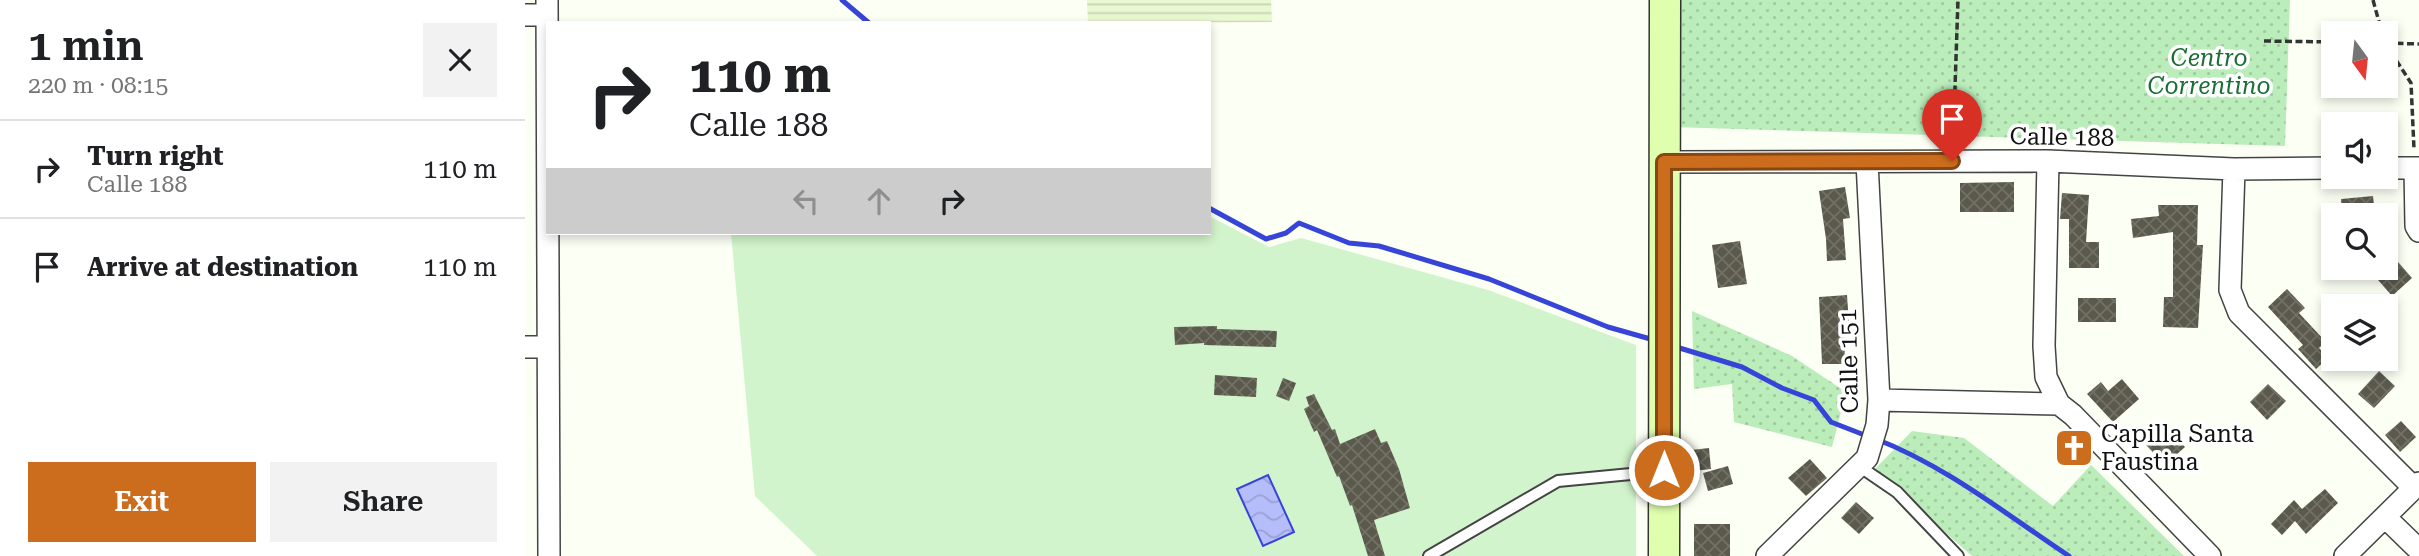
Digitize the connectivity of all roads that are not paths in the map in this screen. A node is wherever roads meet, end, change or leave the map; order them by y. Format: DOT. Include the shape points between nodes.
graph roads {
  1 [pos="1665,0"];
  2 [pos="547,7"];
  3 [pos="525,15"];
  4 [pos="2047,161"];
  5 [pos="1664,162"];
  6 [pos="1867,162"];
  7 [pos="2321,168"];
  8 [pos="2398,168"];
  9 [pos="2417,168"];
  10 [pos="2234,169"];
  11 [pos="2419,231"];
  12 [pos="548,235"];
  13 [pos="525,347"];
  14 [pos="548,347"];
  15 [pos="1879,400"];
  16 [pos="2060,404"];
  17 [pos="1863,462"];
  18 [pos="1664,470"];
  19 [pos="2416,486"];
  20 [pos="2385,517"];
  21 [pos="2419,550"];
  22 [pos="548,556"];
  23 [pos="1429,556"];
  24 [pos="1664,556"];
  25 [pos="1767,556"];
  26 [pos="1958,556"];
  27 [pos="2210,556"];
  28 [pos="2345,556"];
  1 -- 5 [label="main road"];
  2 -- 3 [label="street"];
  4 -- 6 [label="street, Calle 188"];
  4 -- 10 [label="street, Calle 188"];
  4 -- 16 [label="street" via="2046,377"];
  5 -- 6 [label="street, Calle 188"];
  5 -- 18 [label="main road"];
  6 -- 15 [label="street, Calle 151"];
  7 -- 10 [label="street, Calle 188"];
  8 -- 9 [label="street"];
  9 -- 11 [label="street"];
  10 -- 19 [label="street" via="2229,290 2239,313"];
  12 -- 14 [label="street"];
  13 -- 14 [label="street"];
  14 -- 22 [label="street"];
  15 -- 16 [label="street"];
  15 -- 17 [label="street, Calle 151" via="1877,425"];
  16 -- 27 [label="street"];
  17 -- 25 [label="street, Calle 151"];
  17 -- 26 [label="lane"];
  18 -- 23 [label="lane" via="1558,481"];
  18 -- 24 [label="main road"];
  19 -- 20 [label="street"];
  20 -- 21 [label="street"];
  20 -- 28 [label="street"];
}
